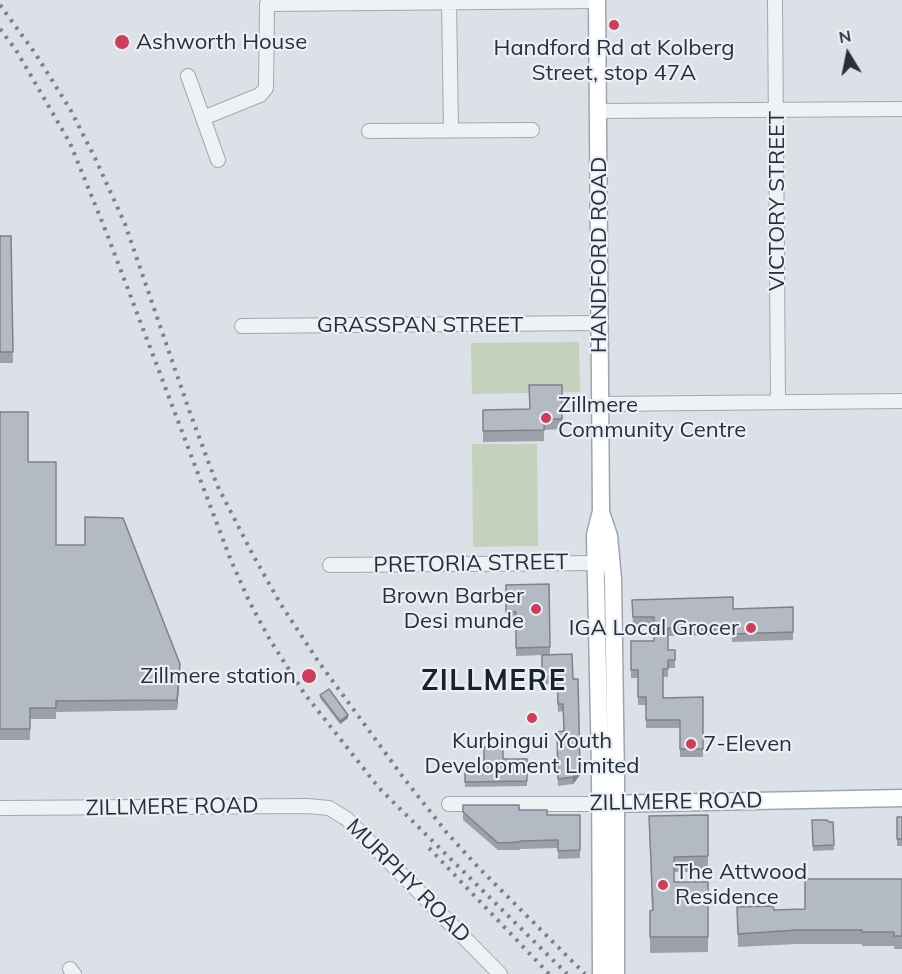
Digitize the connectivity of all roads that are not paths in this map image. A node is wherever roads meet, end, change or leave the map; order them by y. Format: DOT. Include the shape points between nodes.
graph roads {
  1 [pos="775,0"];
  2 [pos="513,1"];
  3 [pos="597,1"];
  4 [pos="353,2"];
  5 [pos="449,2"];
  6 [pos="188,76"];
  7 [pos="902,108"];
  8 [pos="776,110"];
  9 [pos="599,111"];
  10 [pos="203,117"];
  11 [pos="451,130"];
  12 [pos="532,130"];
  13 [pos="369,132"];
  14 [pos="218,160"];
  15 [pos="599,323"];
  16 [pos="242,326"];
  17 [pos="902,400"];
  18 [pos="778,402"];
  19 [pos="600,404"];
  20 [pos="604,562"];
  21 [pos="330,565"];
  22 [pos="902,798"];
  23 [pos="449,804"];
  24 [pos="608,804"];
  25 [pos="0,808"];
  26 [pos="342,814"];
  27 [pos="616,968"];
  28 [pos="497,973"];
  29 [pos="601,974"];
  1 -- 8 [label="street, VICTORY STREET"];
  2 -- 3 [label="street"];
  2 -- 5 [label="street"];
  3 -- 9 [label="main road, HANDFORD ROAD"];
  4 -- 5 [label="street"];
  4 -- 10 [label="street" via="267,4 266,88 260,95"];
  5 -- 11 [label="street"];
  6 -- 10 [label="street"];
  7 -- 8 [label="street"];
  8 -- 9 [label="street"];
  8 -- 18 [label="street, VICTORY STREET"];
  9 -- 15 [label="main road, HANDFORD ROAD"];
  10 -- 14 [label="street"];
  11 -- 12 [label="street"];
  11 -- 13 [label="street"];
  15 -- 16 [label="street, GRASSPAN STREET"];
  15 -- 19 [label="main road, HANDFORD ROAD"];
  17 -- 18 [label="street"];
  18 -- 19 [label="street"];
  19 -- 20 [label="main road, HANDFORD ROAD" via="601,511 595,535"];
  20 -- 21 [label="street, PRETORIA STREET"];
  20 -- 24 [label="main road, HANDFORD ROAD"];
  22 -- 24 [label="main road, ZILLMERE ROAD"];
  23 -- 24 [label="street, ZILLMERE ROAD"];
  24 -- 27 [label="main road, HANDFORD ROAD"];
  24 -- 29 [label="main road, HANDFORD ROAD"];
  25 -- 26 [label="street, ZILLMERE ROAD" via="307,806"];
  26 -- 28 [label="street, MURPHY ROAD"];
}
